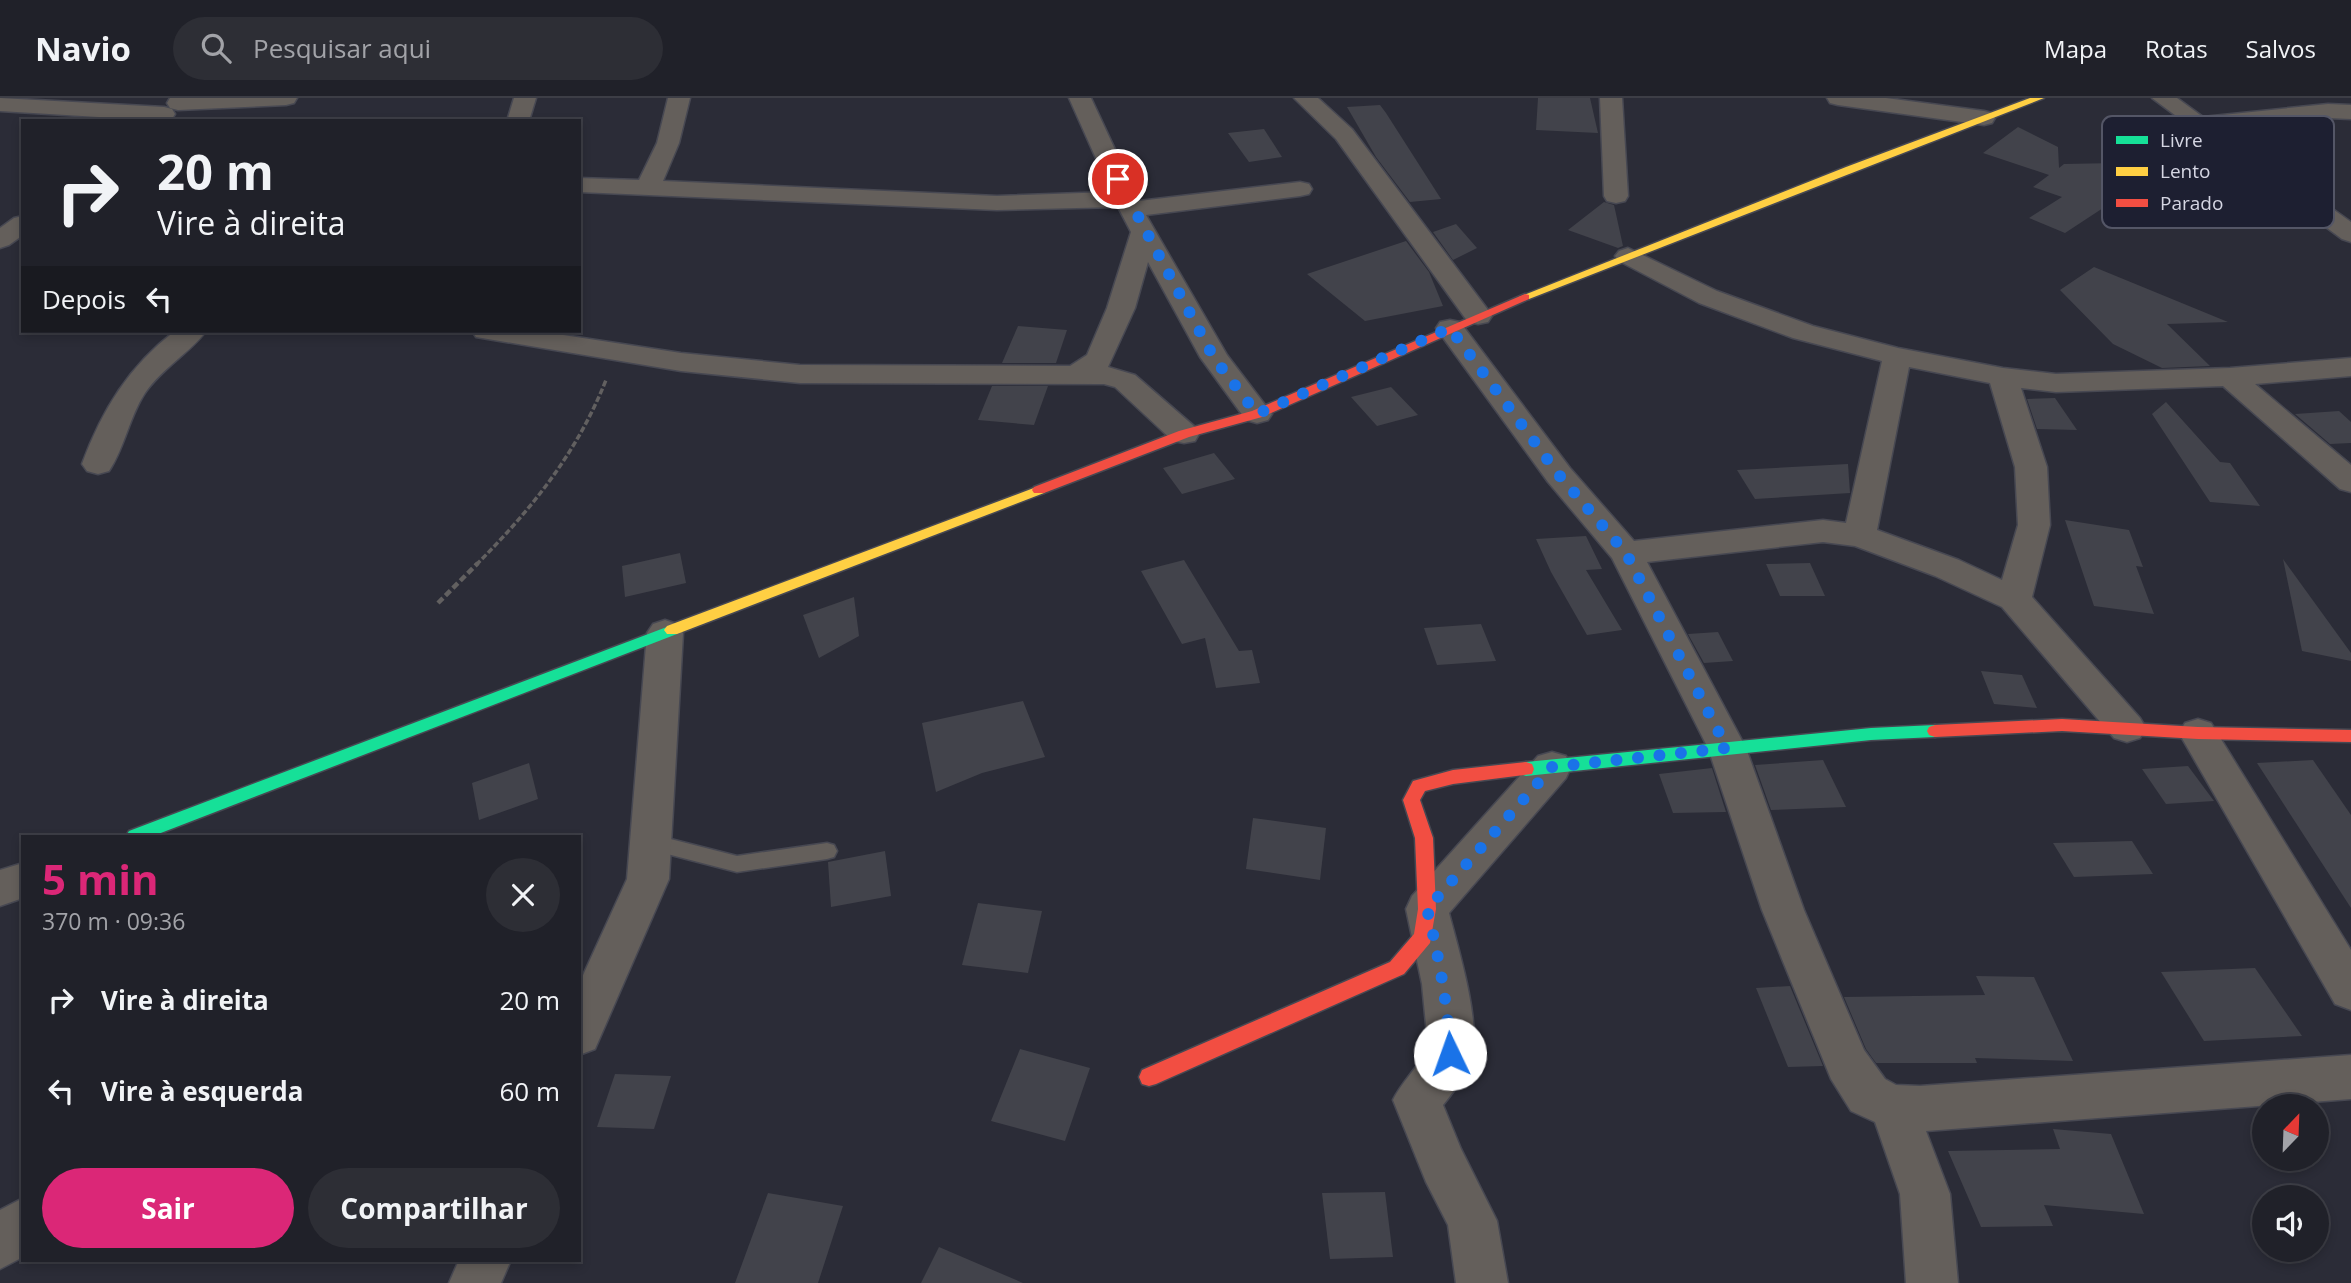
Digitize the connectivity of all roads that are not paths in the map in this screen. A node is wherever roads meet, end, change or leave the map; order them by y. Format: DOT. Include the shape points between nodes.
graph roads {
  1 [pos="286,98"];
  2 [pos="525,98"];
  3 [pos="679,98"];
  4 [pos="1080,98"];
  5 [pos="1305,98"];
  6 [pos="1611,98"];
  7 [pos="1839,98"];
  8 [pos="2039,98"];
  9 [pos="2162,98"];
  10 [pos="0,104"];
  11 [pos="170,109"];
  12 [pos="2351,112"];
  13 [pos="2188,116"];
  14 [pos="2278,116"];
  15 [pos="1984,118"];
  16 [pos="519,119"];
  17 [pos="581,185"];
  18 [pos="648,188"];
  19 [pos="1300,188"];
  20 [pos="1616,196"];
  21 [pos="1134,213"];
  22 [pos="2334,222"];
  23 [pos="21,224"];
  24 [pos="2351,234"];
  25 [pos="0,240"];
  26 [pos="1628,256"];
  27 [pos="1478,316"];
  28 [pos="1450,328"];
  29 [pos="190,333"];
  30 [pos="500,333"];
  31 [pos="1897,356"];
  32 [pos="2351,367"];
  33 [pos="1076,375"];
  34 [pos="2003,377"];
  35 [pos="2230,377"];
  36 [pos="1257,414"];
  37 [pos="1184,433"];
  38 [pos="97,464"];
  39 [pos="2351,482"];
  40 [pos="1860,536"];
  41 [pos="1626,553"];
  42 [pos="2014,599"];
  43 [pos="665,633"];
  44 [pos="2127,728"];
  45 [pos="2199,733"];
  46 [pos="2351,736"];
  47 [pos="1727,748"];
  48 [pos="1552,767"];
  49 [pos="138,835"];
  50 [pos="651,842"];
  51 [pos="827,851"];
  52 [pos="21,881"];
  53 [pos="0,888"];
  54 [pos="1427,909"];
  55 [pos="2351,990"];
  56 [pos="588,994"];
  57 [pos="581,1025"];
  58 [pos="1149,1077"];
  59 [pos="2351,1077"];
  60 [pos="1893,1107"];
  61 [pos="21,1225"];
  62 [pos="0,1244"];
  63 [pos="484,1262"];
  64 [pos="475,1283"];
  65 [pos="1482,1283"];
  66 [pos="1932,1283"];
  1 -- 11 [label="street"];
  2 -- 16 [label="street"];
  3 -- 18 [label="street" via="668,143"];
  4 -- 21 [label="street"];
  5 -- 27 [label="street" via="1344,134"];
  6 -- 20 [label="street"];
  7 -- 15 [label="street"];
  8 -- 15 [label="street"];
  9 -- 13 [label="street"];
  10 -- 11 [label="street"];
  12 -- 14 [label="street"];
  15 -- 26 [label="street"];
  17 -- 18 [label="street"];
  18 -- 21 [label="street"];
  19 -- 21 [label="street"];
  21 -- 33 [label="street" via="1121,308 1100,360"];
  21 -- 36 [label="street" via="1214,358"];
  22 -- 24 [label="street"];
  23 -- 25 [label="street"];
  26 -- 27 [label="street"];
  26 -- 31 [label="street" via="1708,297 1803,332"];
  27 -- 28 [label="street"];
  28 -- 36 [label="street"];
  28 -- 41 [label="street" via="1559,475"];
  29 -- 38 [label="street" via="142,376 122,402"];
  30 -- 33 [label="street" via="681,362 800,374"];
  31 -- 34 [label="street"];
  31 -- 40 [label="street"];
  32 -- 35 [label="street"];
  33 -- 37 [label="street" via="1106,375 1125,381"];
  34 -- 35 [label="street" via="2056,383"];
  34 -- 42 [label="street" via="2031,467 2034,525"];
  35 -- 39 [label="street"];
  36 -- 37 [label="street"];
  37 -- 43 [label="street"];
  40 -- 41 [label="street" via="1823,531"];
  40 -- 42 [label="street"];
  41 -- 47 [label="street"];
  42 -- 44 [label="street"];
  43 -- 49 [label="street"];
  43 -- 50 [label="street"];
  44 -- 45 [label="street"];
  44 -- 47 [label="street" via="2062,725 1885,733"];
  45 -- 46 [label="street"];
  45 -- 55 [label="street"];
  47 -- 48 [label="street"];
  47 -- 60 [label="street" via="1783,910 1847,1064 1868,1095"];
  48 -- 54 [label="street"];
  48 -- 54 [label="street" via="1453,777 1419,786 1411,800 1424,838"];
  50 -- 51 [label="lane" via="737,864"];
  50 -- 56 [label="street" via="648,880"];
  52 -- 53 [label="street"];
  54 -- 58 [label="street" via="1423,937 1397,968"];
  54 -- 65 [label="street" via="1449,1020 1450,1054 1417,1100 1472,1221"];
  56 -- 57 [label="street"];
  59 -- 60 [label="street" via="1920,1109"];
  60 -- 66 [label="street" via="1925,1194"];
  61 -- 62 [label="street"];
  63 -- 64 [label="street"];
}
